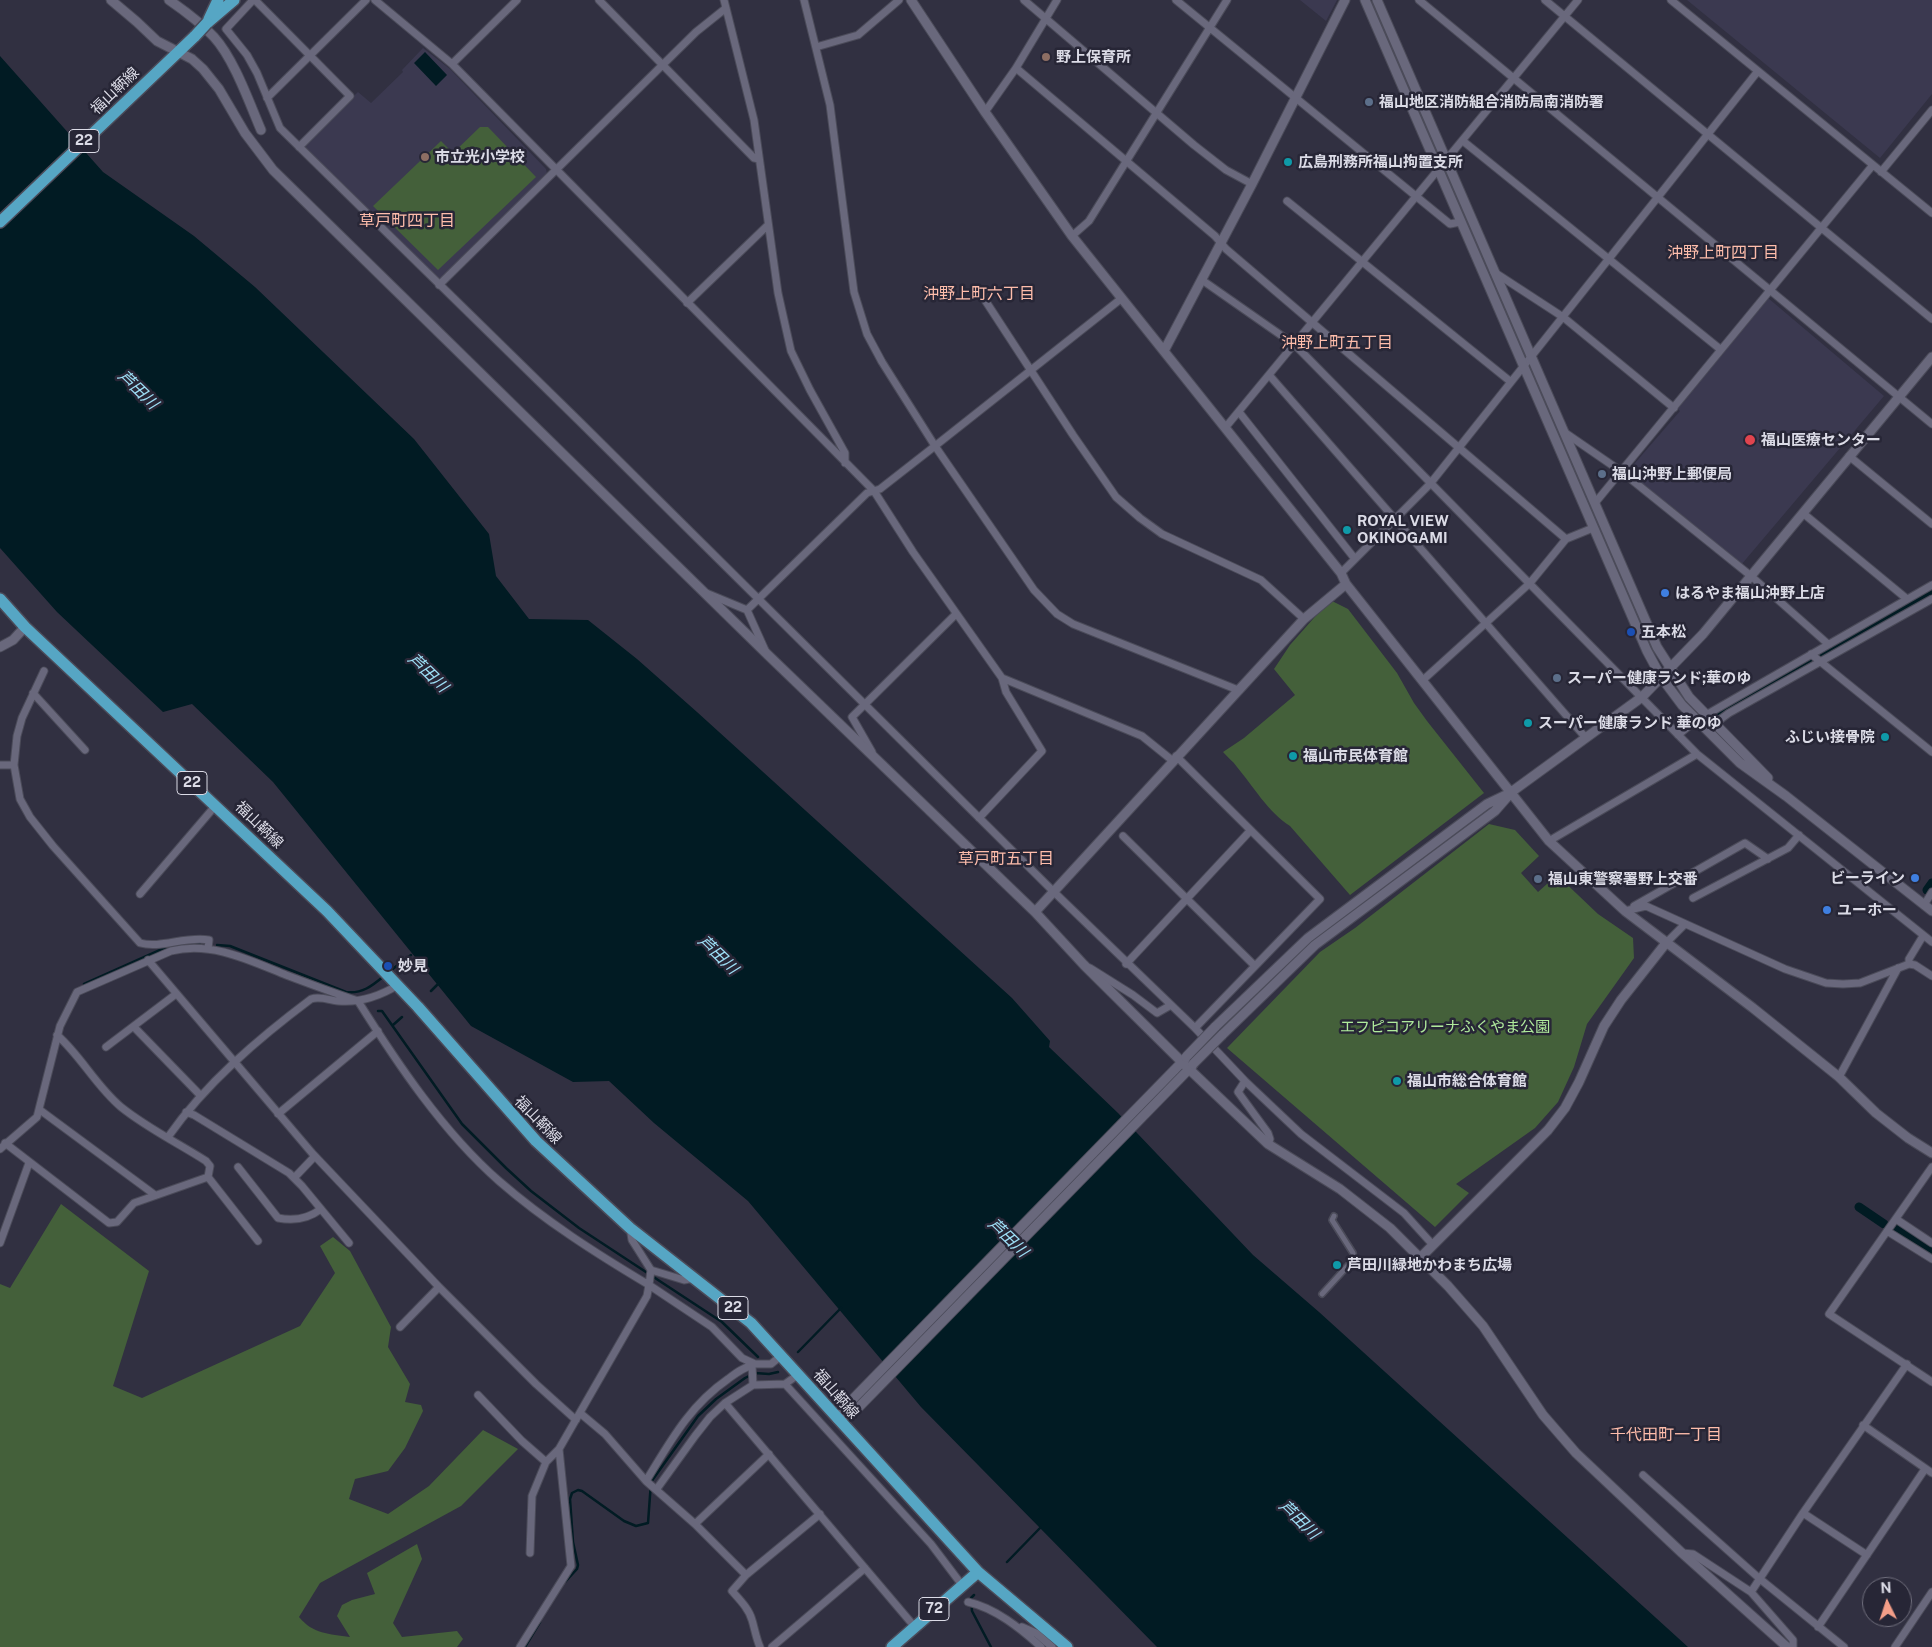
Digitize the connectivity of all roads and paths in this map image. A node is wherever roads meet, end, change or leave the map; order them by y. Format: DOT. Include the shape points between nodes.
graph roads {
  1 [pos="111,0"];
  2 [pos="168,0"];
  3 [pos="218,0"];
  4 [pos="234,0"];
  5 [pos="254,0"];
  6 [pos="366,0"];
  7 [pos="375,0"];
  8 [pos="517,0"];
  9 [pos="598,0"];
  10 [pos="804,0"];
  11 [pos="899,0"];
  12 [pos="911,0"];
  13 [pos="1024,0"];
  14 [pos="1057,0"];
  15 [pos="1176,0"];
  16 [pos="1226,0"];
  17 [pos="1345,0"];
  18 [pos="1365,0"];
  19 [pos="1377,0"];
  20 [pos="1419,0"];
  21 [pos="1545,0"];
  22 [pos="1578,0"];
  23 [pos="1671,0"];
  24 [pos="725,4"];
  25 [pos="1565,16"];
  26 [pos="1045,19"];
  27 [pos="207,23"];
  28 [pos="1210,27"];
  29 [pos="816,47"];
  30 [pos="178,51"];
  31 [pos="310,56"];
  32 [pos="452,64"];
  33 [pos="663,66"];
  34 [pos="1016,68"];
  35 [pos="1758,71"];
  36 [pos="1513,78"];
  37 [pos="267,98"];
  38 [pos="1296,98"];
  39 [pos="1932,110"];
  40 [pos="985,112"];
  41 [pos="1157,113"];
  42 [pos="261,130"];
  43 [pos="1708,134"];
  44 [pos="1463,141"];
  45 [pos="299,147"];
  46 [pos="759,159"];
  47 [pos="1446,160"];
  48 [pos="1126,161"];
  49 [pos="1873,165"];
  50 [pos="555,170"];
  51 [pos="1438,170"];
  52 [pos="1881,172"];
  53 [pos="1252,184"];
  54 [pos="1416,198"];
  55 [pos="1658,198"];
  56 [pos="1287,201"];
  57 [pos="1932,214"];
  58 [pos="0,222"];
  59 [pos="1460,222"];
  60 [pos="768,225"];
  61 [pos="1821,227"];
  62 [pos="1072,236"];
  63 [pos="1221,243"];
  64 [pos="1609,260"];
  65 [pos="1362,262"];
  66 [pos="1494,272"];
  67 [pos="1202,280"];
  68 [pos="439,284"];
  69 [pos="1770,291"];
  70 [pos="981,294"];
  71 [pos="1122,298"];
  72 [pos="687,303"];
  73 [pos="1563,317"];
  74 [pos="1932,319"];
  75 [pos="1314,322"];
  76 [pos="1295,345"];
  77 [pos="1720,349"];
  78 [pos="1164,351"];
  79 [pos="1531,355"];
  80 [pos="1932,357"];
  81 [pos="1524,367"];
  82 [pos="1031,371"];
  83 [pos="1270,376"];
  84 [pos="1511,382"];
  85 [pos="1899,398"];
  86 [pos="1674,408"];
  87 [pos="1239,412"];
  88 [pos="1932,424"];
  89 [pos="1225,428"];
  90 [pos="1564,432"];
  91 [pos="934,446"];
  92 [pos="1459,448"];
  93 [pos="1849,456"];
  94 [pos="845,463"];
  95 [pos="1622,472"];
  96 [pos="1430,484"];
  97 [pos="874,491"];
  98 [pos="1595,503"];
  99 [pos="1804,514"];
  100 [pos="1395,520"];
  101 [pos="1932,524"];
  102 [pos="1593,528"];
  103 [pos="1566,539"];
  104 [pos="1355,559"];
  105 [pos="1341,573"];
  106 [pos="1751,576"];
  107 [pos="1530,583"];
  108 [pos="1346,584"];
  109 [pos="1932,585"];
  110 [pos="706,593"];
  111 [pos="1932,598"];
  112 [pos="0,599"];
  113 [pos="1907,599"];
  114 [pos="758,600"];
  115 [pos="748,610"];
  116 [pos="956,614"];
  117 [pos="1304,619"];
  118 [pos="1486,624"];
  119 [pos="25,627"];
  120 [pos="1828,644"];
  121 [pos="0,647"];
  122 [pos="768,655"];
  123 [pos="1816,658"];
  124 [pos="1670,668"];
  125 [pos="44,671"];
  126 [pos="1661,677"];
  127 [pos="1002,678"];
  128 [pos="1423,680"];
  129 [pos="1238,690"];
  130 [pos="33,693"];
  131 [pos="1642,697"];
  132 [pos="864,705"];
  133 [pos="1706,715"];
  134 [pos="1696,720"];
  135 [pos="1714,724"];
  136 [pos="1678,735"];
  137 [pos="1586,738"];
  138 [pos="84,750"];
  139 [pos="1932,752"];
  140 [pos="1697,754"];
  141 [pos="1174,758"];
  142 [pos="879,763"];
  143 [pos="0,765"];
  144 [pos="14,765"];
  145 [pos="1510,793"];
  146 [pos="1786,796"];
  147 [pos="216,805"];
  148 [pos="978,818"];
  149 [pos="1250,831"];
  150 [pos="1799,835"];
  151 [pos="1124,836"];
  152 [pos="1549,841"];
  153 [pos="1768,859"];
  154 [pos="1054,892"];
  155 [pos="1932,892"];
  156 [pos="140,894"];
  157 [pos="1186,898"];
  158 [pos="1693,898"];
  159 [pos="1924,905"];
  160 [pos="1625,911"];
  161 [pos="1932,911"];
  162 [pos="1035,912"];
  163 [pos="1684,924"];
  164 [pos="1924,936"];
  165 [pos="1932,942"];
  166 [pos="1666,943"];
  167 [pos="208,948"];
  168 [pos="148,960"];
  169 [pos="1084,964"];
  170 [pos="1126,964"];
  171 [pos="1908,964"];
  172 [pos="1255,966"];
  173 [pos="1898,967"];
  174 [pos="1932,976"];
  175 [pos="390,978"];
  176 [pos="176,994"];
  177 [pos="358,1001"];
  178 [pos="1170,1005"];
  179 [pos="134,1027"];
  180 [pos="1195,1028"];
  181 [pos="378,1031"];
  182 [pos="57,1035"];
  183 [pos="106,1047"];
  184 [pos="236,1062"];
  185 [pos="1185,1066"];
  186 [pos="1839,1077"];
  187 [pos="1245,1081"];
  188 [pos="201,1096"];
  189 [pos="40,1110"];
  190 [pos="186,1112"];
  191 [pos="278,1114"];
  192 [pos="168,1137"];
  193 [pos="1268,1144"];
  194 [pos="2,1146"];
  195 [pos="1932,1153"];
  196 [pos="315,1156"];
  197 [pos="30,1163"];
  198 [pos="238,1167"];
  199 [pos="1932,1167"];
  200 [pos="208,1177"];
  201 [pos="294,1178"];
  202 [pos="155,1195"];
  203 [pos="321,1209"];
  204 [pos="1334,1216"];
  205 [pos="1896,1218"];
  206 [pos="630,1228"];
  207 [pos="1887,1231"];
  208 [pos="258,1241"];
  209 [pos="0,1243"];
  210 [pos="349,1243"];
  211 [pos="1932,1243"];
  212 [pos="1433,1245"];
  213 [pos="1420,1258"];
  214 [pos="1932,1259"];
  215 [pos="651,1271"];
  216 [pos="695,1278"];
  217 [pos="649,1284"];
  218 [pos="439,1287"];
  219 [pos="1322,1294"];
  220 [pos="400,1327"];
  221 [pos="782,1355"];
  222 [pos="1907,1364"];
  223 [pos="753,1366"];
  224 [pos="799,1374"];
  225 [pos="1932,1382"];
  226 [pos="753,1383"];
  227 [pos="785,1384"];
  228 [pos="478,1394"];
  229 [pos="725,1403"];
  230 [pos="578,1417"];
  231 [pos="838,1419"];
  232 [pos="1863,1425"];
  233 [pos="559,1448"];
  234 [pos="769,1454"];
  235 [pos="546,1462"];
  236 [pos="1929,1471"];
  237 [pos="1643,1475"];
  238 [pos="651,1486"];
  239 [pos="1803,1513"];
  240 [pos="820,1514"];
  241 [pos="695,1524"];
  242 [pos="530,1553"];
  243 [pos="1682,1553"];
  244 [pos="1867,1555"];
  245 [pos="865,1568"];
  246 [pos="978,1572"];
  247 [pos="746,1575"];
  248 [pos="1760,1579"];
  249 [pos="962,1585"];
  250 [pos="1751,1592"];
  251 [pos="1932,1592"];
  252 [pos="971,1603"];
  253 [pos="1015,1624"];
  254 [pos="914,1626"];
  255 [pos="1818,1627"];
  256 [pos="893,1646"];
  257 [pos="520,1647"];
  258 [pos="760,1647"];
  259 [pos="772,1647"];
  260 [pos="1041,1647"];
  261 [pos="1052,1647"];
  262 [pos="1067,1647"];
  263 [pos="1787,1647"];
  264 [pos="1793,1647"];
  265 [pos="1844,1647"];
  266 [pos="1895,1647"];
  1 -- 30 [label="street" via="157,41"];
  2 -- 42 [label="street" via="188,13 219,44"];
  3 -- 27 [label="main road, 福山鞆線 / 22"];
  4 -- 27 [label="main road, 福山鞆線 / 22"];
  5 -- 31 [label="street"];
  5 -- 37 [label="street" via="226,29 258,73"];
  6 -- 31 [label="street"];
  7 -- 32 [label="street"];
  8 -- 32 [label="street"];
  9 -- 33 [label="street"];
  10 -- 29 [label="street"];
  11 -- 29 [label="street" via="858,35"];
  12 -- 40 [label="street"];
  13 -- 26 [label="street"];
  14 -- 26 [label="street"];
  15 -- 28 [label="street"];
  16 -- 28 [label="street"];
  17 -- 38 [label="street"];
  18 -- 51 [label="street"];
  19 -- 47 [label="street"];
  20 -- 36 [label="street"];
  21 -- 25 [label="street"];
  22 -- 25 [label="street"];
  23 -- 35 [label="street"];
  24 -- 33 [label="street"];
  24 -- 46 [label="street" via="754,120"];
  25 -- 36 [label="street"];
  25 -- 43 [label="street"];
  26 -- 34 [label="street"];
  26 -- 41 [label="street"];
  27 -- 30 [label="main road, 福山鞆線 / 22, bridge"];
  28 -- 38 [label="street"];
  28 -- 41 [label="street"];
  29 -- 91 [label="street" via="830,106 854,292 866,334"];
  30 -- 58 [label="main road, 福山鞆線 / 22"];
  30 -- 110 [label="street" via="203,69 219,89 245,133 273,170"];
  31 -- 37 [label="street"];
  31 -- 45 [label="street" via="350,96"];
  32 -- 50 [label="street"];
  33 -- 46 [label="street" via="754,158"];
  33 -- 50 [label="street"];
  34 -- 40 [label="street"];
  34 -- 48 [label="street"];
  35 -- 43 [label="street"];
  35 -- 49 [label="street"];
  36 -- 44 [label="street"];
  36 -- 55 [label="street"];
  37 -- 45 [label="street" via="280,128"];
  38 -- 53 [label="street"];
  38 -- 54 [label="street"];
  39 -- 52 [label="street"];
  40 -- 62 [label="street"];
  41 -- 48 [label="street"];
  41 -- 53 [label="street" via="1226,170"];
  43 -- 55 [label="street"];
  43 -- 61 [label="street"];
  44 -- 47 [label="street"];
  44 -- 64 [label="street"];
  45 -- 68 [label="street"];
  46 -- 60 [label="street"];
  47 -- 51 [label="street"];
  47 -- 66 [label="street"];
  48 -- 62 [label="street" via="1089,221"];
  48 -- 63 [label="street"];
  49 -- 52 [label="street"];
  49 -- 61 [label="street"];
  50 -- 68 [label="street"];
  50 -- 72 [label="street"];
  51 -- 54 [label="street"];
  51 -- 59 [label="street"];
  52 -- 57 [label="street"];
  53 -- 63 [label="street"];
  54 -- 59 [label="street" via="1450,224"];
  54 -- 65 [label="street"];
  55 -- 64 [label="street"];
  55 -- 69 [label="street"];
  56 -- 65 [label="street"];
  59 -- 81 [label="street"];
  60 -- 72 [label="street"];
  60 -- 94 [label="street" via="791,350 845,453"];
  61 -- 69 [label="street"];
  61 -- 74 [label="street"];
  62 -- 71 [label="street"];
  63 -- 67 [label="street"];
  63 -- 75 [label="street"];
  64 -- 73 [label="street"];
  64 -- 77 [label="street"];
  65 -- 75 [label="street"];
  65 -- 84 [label="street"];
  66 -- 73 [label="street"];
  66 -- 79 [label="street"];
  67 -- 76 [label="street"];
  67 -- 78 [label="street"];
  68 -- 114 [label="street"];
  69 -- 77 [label="street"];
  69 -- 85 [label="street"];
  70 -- 82 [label="street"];
  71 -- 78 [label="street"];
  71 -- 82 [label="street"];
  72 -- 94 [label="street"];
  73 -- 79 [label="street"];
  73 -- 86 [label="street"];
  75 -- 76 [label="street"];
  75 -- 92 [label="street"];
  76 -- 83 [label="street"];
  76 -- 96 [label="street"];
  77 -- 86 [label="street"];
  78 -- 89 [label="street"];
  79 -- 81 [label="street"];
  79 -- 90 [label="street"];
  80 -- 85 [label="street"];
  81 -- 84 [label="street"];
  81 -- 102 [label="street"];
  82 -- 91 [label="street"];
  82 -- 117 [label="street" via="1116,497 1162,534 1261,580"];
  83 -- 87 [label="street"];
  83 -- 100 [label="street"];
  84 -- 92 [label="street"];
  85 -- 88 [label="street"];
  85 -- 93 [label="street"];
  86 -- 95 [label="street"];
  87 -- 89 [label="street"];
  87 -- 104 [label="street"];
  89 -- 105 [label="street"];
  90 -- 95 [label="street"];
  90 -- 98 [label="street"];
  91 -- 97 [label="street"];
  91 -- 129 [label="street" via="1034,590 1057,614 1073,624"];
  92 -- 96 [label="street"];
  92 -- 103 [label="street"];
  93 -- 99 [label="street"];
  93 -- 101 [label="street"];
  94 -- 97 [label="street"];
  95 -- 98 [label="street"];
  95 -- 106 [label="street"];
  96 -- 100 [label="street"];
  96 -- 107 [label="street"];
  97 -- 114 [label="street" via="867,493"];
  97 -- 116 [label="street"];
  98 -- 124 [label="street" via="1657,647"];
  99 -- 106 [label="street"];
  99 -- 113 [label="street"];
  100 -- 104 [label="street"];
  100 -- 118 [label="street"];
  102 -- 103 [label="street"];
  102 -- 126 [label="street"];
  103 -- 107 [label="street"];
  104 -- 105 [label="street"];
  105 -- 108 [label="street"];
  106 -- 120 [label="street"];
  106 -- 124 [label="street"];
  107 -- 118 [label="street"];
  107 -- 131 [label="street"];
  108 -- 117 [label="street"];
  108 -- 128 [label="street"];
  109 -- 113 [label="street"];
  110 -- 115 [label="street"];
  110 -- 122 [label="street"];
  111 -- 123 [label="street"];
  112 -- 119 [label="main road, 福山鞆線 / 22"];
  113 -- 120 [label="street"];
  114 -- 115 [label="street"];
  114 -- 132 [label="street"];
  115 -- 122 [label="street"];
  116 -- 127 [label="street"];
  116 -- 132 [label="street"];
  117 -- 129 [label="street"];
  118 -- 128 [label="street"];
  118 -- 137 [label="street"];
  119 -- 121 [label="street" via="13,640"];
  119 -- 147 [label="main road, 福山鞆線 / 22"];
  120 -- 123 [label="street"];
  122 -- 142 [label="street"];
  123 -- 133 [label="street"];
  123 -- 135 [label="street"];
  123 -- 139 [label="street"];
  124 -- 126 [label="street"];
  124 -- 133 [label="street"];
  125 -- 130 [label="street"];
  126 -- 131 [label="street"];
  126 -- 134 [label="street"];
  127 -- 141 [label="street" via="1142,736"];
  127 -- 148 [label="street" via="1006,692 1042,751"];
  128 -- 145 [label="street"];
  129 -- 141 [label="street"];
  130 -- 138 [label="street"];
  130 -- 144 [label="street" via="17,736"];
  131 -- 136 [label="street"];
  131 -- 137 [label="street"];
  132 -- 142 [label="street" via="852,718"];
  132 -- 148 [label="street"];
  133 -- 135 [label="street"];
  134 -- 136 [label="street"];
  134 -- 146 [label="street" via="1740,764"];
  135 -- 146 [label="street"];
  136 -- 140 [label="street"];
  137 -- 145 [label="street"];
  140 -- 150 [label="street"];
  140 -- 152 [label="street"];
  141 -- 149 [label="street"];
  141 -- 154 [label="street"];
  142 -- 162 [label="street"];
  143 -- 144 [label="street"];
  144 -- 167 [label="street" via="20,799 30,817 140,943 150,946 197,938 209,940"];
  145 -- 152 [label="street"];
  145 -- 185 [label="street, bridge" via="1495,811 1315,945 1222,1035"];
  145 -- 185 [label="street, bridge" via="1487,804 1308,938 1215,1027"];
  146 -- 159 [label="street"];
  147 -- 156 [label="street"];
  147 -- 175 [label="main road, 福山鞆線 / 22" via="327,911"];
  148 -- 154 [label="street"];
  149 -- 157 [label="street"];
  149 -- 172 [label="street" via="1320,899"];
  150 -- 153 [label="street" via="1788,848"];
  150 -- 164 [label="street"];
  151 -- 157 [label="street"];
  152 -- 160 [label="street"];
  153 -- 158 [label="street"];
  153 -- 160 [label="street" via="1745,843"];
  154 -- 162 [label="street"];
  154 -- 170 [label="street"];
  155 -- 159 [label="street"];
  157 -- 170 [label="street"];
  157 -- 172 [label="street"];
  159 -- 161 [label="street"];
  160 -- 163 [label="street" via="1646,906"];
  160 -- 166 [label="street"];
  162 -- 169 [label="street"];
  163 -- 166 [label="street"];
  163 -- 173 [label="street" via="1785,969 1826,983 1860,983"];
  164 -- 165 [label="street"];
  164 -- 171 [label="street"];
  166 -- 186 [label="street"];
  166 -- 212 [label="street" via="1604,1026 1565,1108 1548,1130"];
  167 -- 168 [label="street" via="185,947"];
  167 -- 177 [label="street"];
  168 -- 176 [label="street"];
  168 -- 182 [label="street" via="77,992"];
  169 -- 178 [label="street" via="1157,1013"];
  169 -- 185 [label="street"];
  170 -- 178 [label="street"];
  171 -- 173 [label="street"];
  171 -- 174 [label="street"];
  172 -- 180 [label="street"];
  173 -- 186 [label="street"];
  175 -- 177 [label="street" via="384,993"];
  175 -- 206 [label="main road, 福山鞆線 / 22" via="536,1141"];
  176 -- 179 [label="street"];
  176 -- 184 [label="street"];
  177 -- 181 [label="street"];
  177 -- 184 [label="street" via="311,999 266,1033"];
  178 -- 180 [label="street"];
  179 -- 183 [label="street"];
  179 -- 188 [label="street"];
  180 -- 187 [label="street"];
  181 -- 191 [label="street"];
  181 -- 217 [label="street" via="437,1115 499,1180 560,1229"];
  182 -- 189 [label="street"];
  182 -- 192 [label="street" via="121,1107"];
  184 -- 188 [label="street"];
  184 -- 191 [label="street"];
  185 -- 193 [label="street"];
  185 -- 231 [label="street" via="848,1404"];
  185 -- 231 [label="street" via="855,1411"];
  186 -- 195 [label="street" via="1876,1113"];
  187 -- 193 [label="street" via="1238,1092 1268,1133"];
  187 -- 212 [label="street" via="1301,1134 1404,1212"];
  188 -- 190 [label="street"];
  189 -- 194 [label="street" via="37,1117"];
  189 -- 202 [label="street"];
  190 -- 192 [label="street"];
  190 -- 201 [label="street"];
  191 -- 196 [label="street"];
  192 -- 200 [label="street" via="206,1160 210,1166"];
  193 -- 213 [label="street" via="1340,1189 1390,1228"];
  194 -- 197 [label="street"];
  196 -- 201 [label="street"];
  196 -- 218 [label="street"];
  197 -- 202 [label="street" via="109,1223 117,1222 134,1203"];
  197 -- 209 [label="street"];
  198 -- 203 [label="street" via="278,1218 290,1220 312,1216"];
  199 -- 205 [label="street"];
  200 -- 202 [label="street"];
  200 -- 208 [label="street"];
  201 -- 203 [label="street"];
  203 -- 210 [label="street"];
  204 -- 219 [label="street" via="1332,1220 1354,1259"];
  205 -- 207 [label="street"];
  205 -- 211 [label="street"];
  206 -- 215 [label="street" via="632,1240"];
  206 -- 216 [label="main road, 福山鞆線 / 22"];
  207 -- 214 [label="street"];
  207 -- 222 [label="street" via="1829,1314"];
  212 -- 213 [label="street"];
  213 -- 243 [label="street" via="1483,1326 1548,1421 1576,1453"];
  215 -- 216 [label="street" via="684,1280"];
  215 -- 217 [label="street"];
  216 -- 221 [label="main road, 福山鞆線 / 22" via="751,1323"];
  217 -- 223 [label="street" via="712,1328"];
  217 -- 230 [label="street" via="647,1296"];
  218 -- 220 [label="street"];
  218 -- 230 [label="street" via="522,1370"];
  221 -- 223 [label="street" via="771,1364"];
  221 -- 224 [label="main road, 福山鞆線 / 22"];
  222 -- 225 [label="street"];
  222 -- 232 [label="street"];
  223 -- 226 [label="street"];
  223 -- 238 [label="street" via="739,1370 702,1399 680,1426"];
  224 -- 227 [label="street"];
  224 -- 231 [label="main road, 福山鞆線 / 22"];
  226 -- 227 [label="street"];
  226 -- 229 [label="street"];
  227 -- 249 [label="street" via="931,1544"];
  228 -- 235 [label="street"];
  229 -- 234 [label="street"];
  229 -- 238 [label="street"];
  230 -- 233 [label="street"];
  230 -- 238 [label="street" via="605,1434"];
  231 -- 246 [label="main road, 福山鞆線 / 22"];
  232 -- 236 [label="street"];
  232 -- 239 [label="street"];
  233 -- 235 [label="street"];
  233 -- 257 [label="street" via="571,1566"];
  234 -- 240 [label="street"];
  234 -- 241 [label="street"];
  235 -- 242 [label="street" via="532,1496"];
  236 -- 244 [label="street"];
  237 -- 248 [label="street"];
  238 -- 241 [label="street"];
  239 -- 244 [label="street"];
  239 -- 248 [label="street"];
  240 -- 245 [label="street"];
  240 -- 247 [label="street"];
  241 -- 247 [label="street"];
  243 -- 250 [label="street" via="1693,1554"];
  243 -- 263 [label="street"];
  244 -- 255 [label="street"];
  245 -- 254 [label="street"];
  245 -- 259 [label="street"];
  246 -- 249 [label="main road, 72"];
  246 -- 262 [label="main road, 福山鞆線 / 22"];
  247 -- 258 [label="street" via="732,1591 752,1619"];
  248 -- 250 [label="street"];
  248 -- 255 [label="street"];
  249 -- 254 [label="main road, 72"];
  250 -- 264 [label="street" via="1792,1640"];
  251 -- 266 [label="street"];
  252 -- 253 [label="street"];
  253 -- 260 [label="street"];
  253 -- 261 [label="street" via="1036,1634"];
  254 -- 256 [label="main road, 72"];
  255 -- 265 [label="street"];
}
